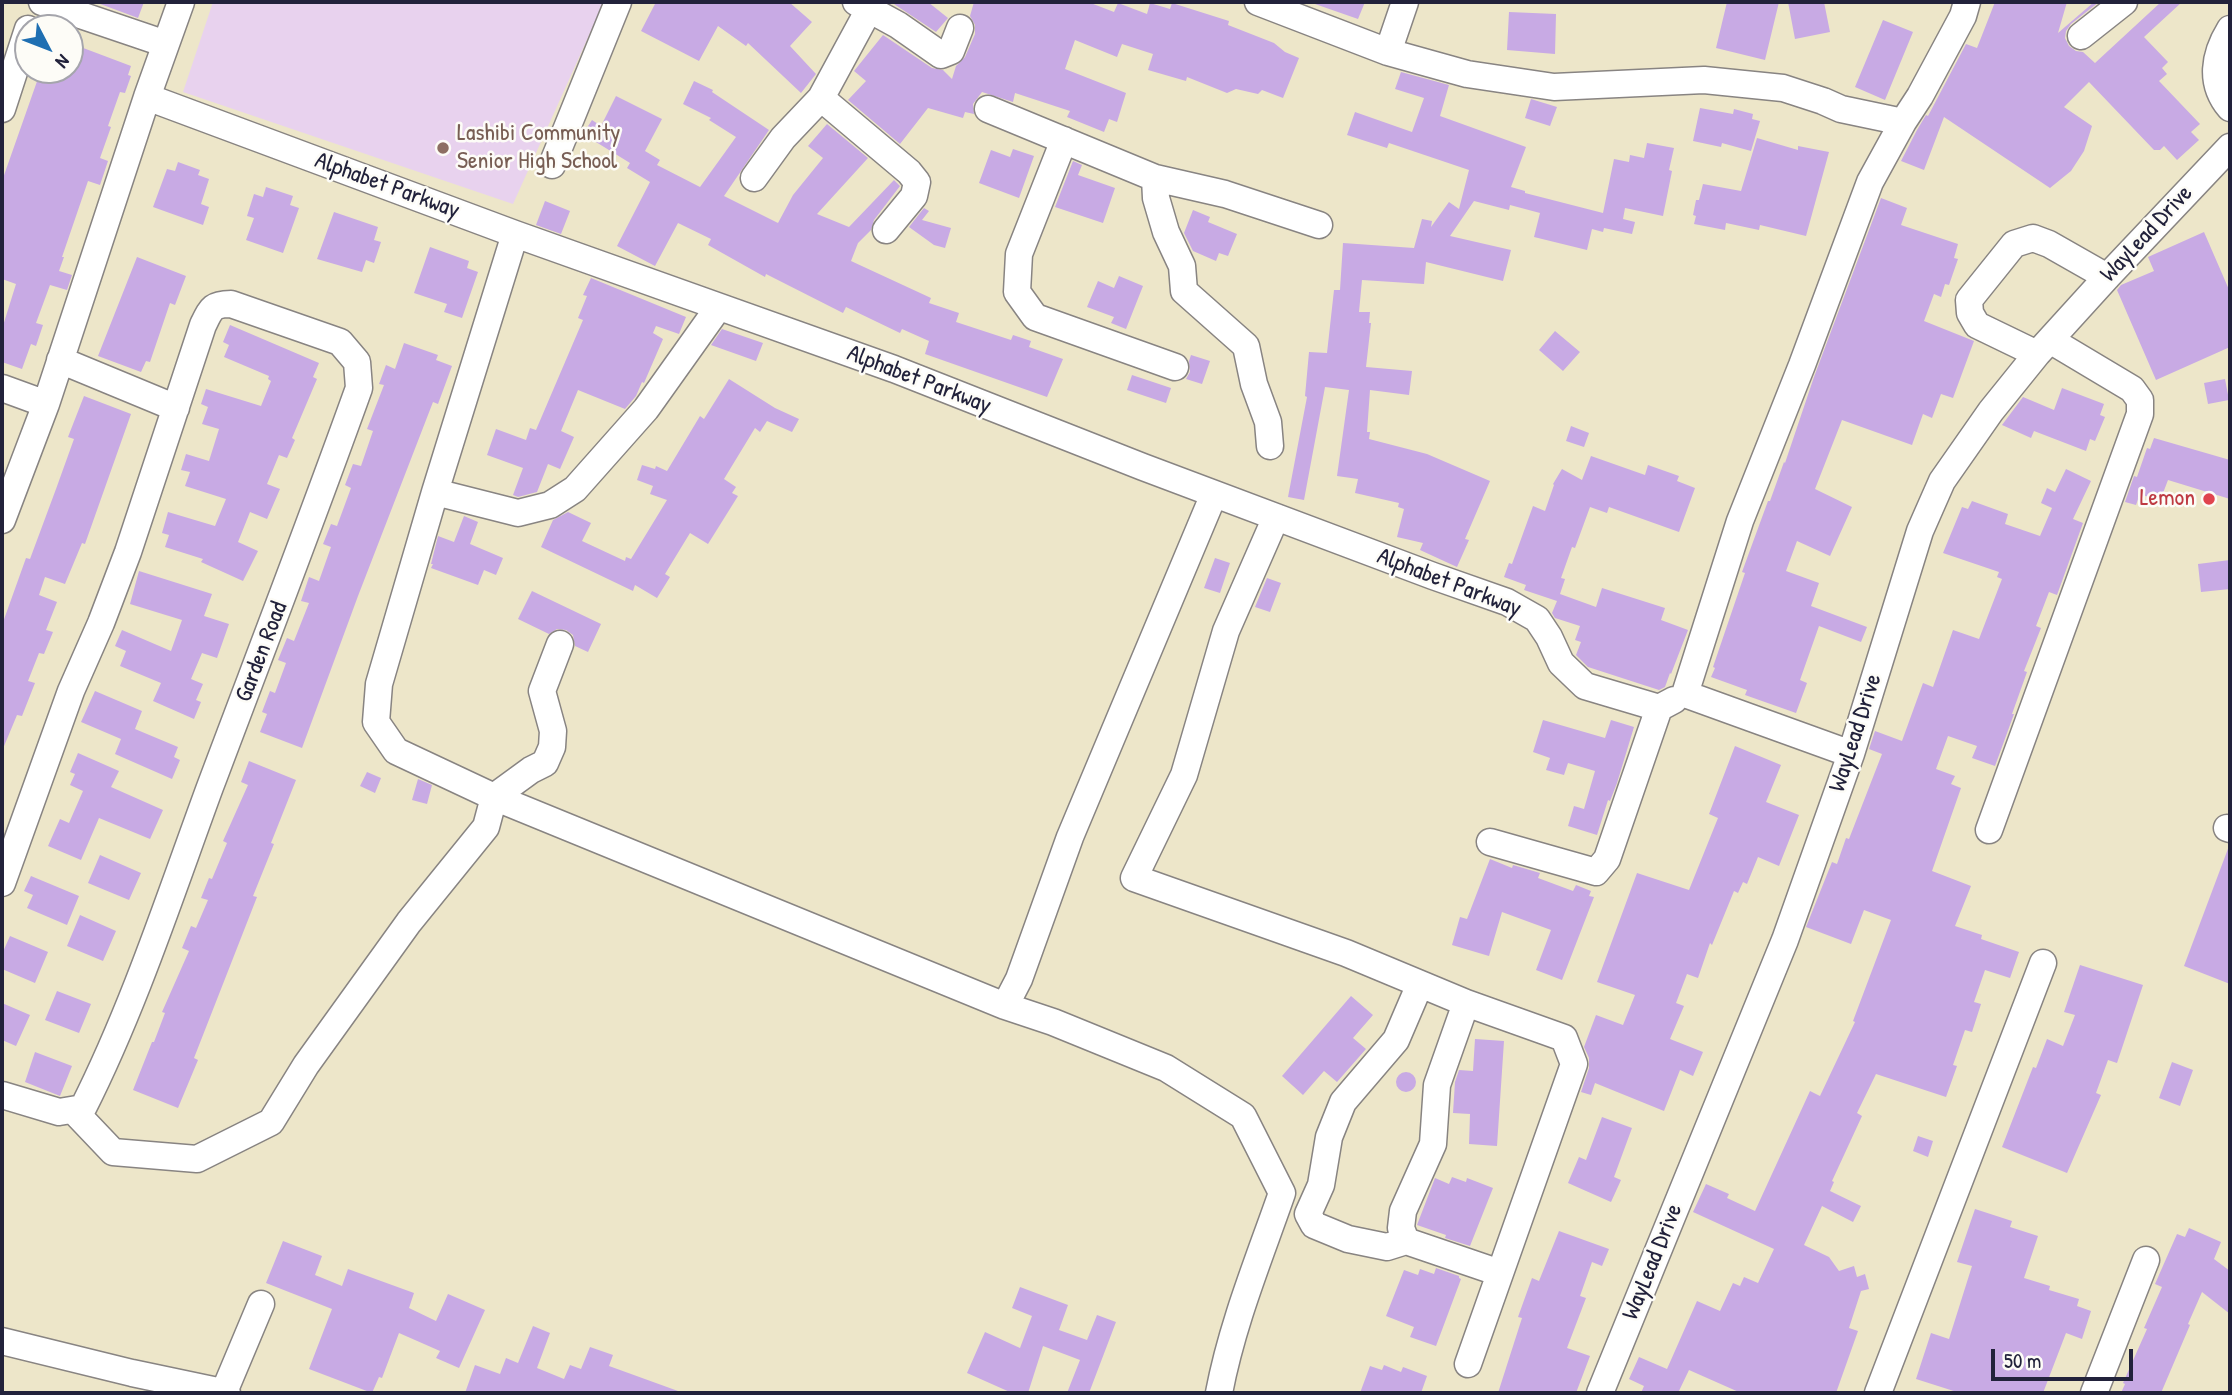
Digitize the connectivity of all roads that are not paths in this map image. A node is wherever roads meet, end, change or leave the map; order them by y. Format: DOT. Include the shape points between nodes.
graph roads {
  1 [pos="39,2"];
  2 [pos="181,2"];
  3 [pos="618,2"];
  4 [pos="1258,2"];
  5 [pos="1405,2"];
  6 [pos="1967,2"];
  7 [pos="2124,2"];
  8 [pos="866,4"];
  9 [pos="960,28"];
  10 [pos="2230,29"];
  11 [pos="2081,36"];
  12 [pos="166,44"];
  13 [pos="1388,52"];
  14 [pos="14,72"];
  15 [pos="147,97"];
  16 [pos="821,98"];
  17 [pos="988,108"];
  18 [pos="2230,108"];
  19 [pos="2,109"];
  20 [pos="1903,122"];
  21 [pos="1064,140"];
  22 [pos="2230,147"];
  23 [pos="552,165"];
  24 [pos="754,178"];
  25 [pos="1155,178"];
  26 [pos="1319,225"];
  27 [pos="886,230"];
  28 [pos="515,234"];
  29 [pos="2107,276"];
  30 [pos="718,308"];
  31 [pos="2044,347"];
  32 [pos="60,360"];
  33 [pos="1175,367"];
  34 [pos="2,388"];
  35 [pos="46,404"];
  36 [pos="176,408"];
  37 [pos="1269,446"];
  38 [pos="435,492"];
  39 [pos="1214,494"];
  40 [pos="1276,517"];
  41 [pos="2,520"];
  42 [pos="560,644"];
  43 [pos="1685,694"];
  44 [pos="1659,708"];
  45 [pos="1851,754"];
  46 [pos="494,797"];
  47 [pos="1989,830"];
  48 [pos="1490,842"];
  49 [pos="2,883"];
  50 [pos="2043,963"];
  51 [pos="1420,984"];
  52 [pos="1466,1003"];
  53 [pos="1005,1006"];
  54 [pos="2,1095"];
  55 [pos="74,1110"];
  56 [pos="1406,1241"];
  57 [pos="2146,1260"];
  58 [pos="1500,1273"];
  59 [pos="261,1304"];
  60 [pos="2,1341"];
  61 [pos="1468,1364"];
  62 [pos="226,1393"];
  63 [pos="1219,1393"];
  64 [pos="1600,1393"];
  65 [pos="1878,1393"];
  66 [pos="2094,1393"];
  1 -- 12 [label="street"];
  2 -- 12 [label="street"];
  3 -- 23 [label="street"];
  4 -- 13 [label="street"];
  5 -- 13 [label="street"];
  6 -- 20 [label="street"];
  7 -- 11 [label="street"];
  8 -- 9 [label="street" via="941,55 951,51"];
  8 -- 16 [label="street"];
  10 -- 18 [label="street" via="2216,65 2216,82"];
  12 -- 15 [label="street"];
  13 -- 20 [label="street" via="1467,74 1554,87 1704,80 1783,88 1841,109"];
  14 -- 19 [label="street"];
  15 -- 28 [label="street, Alphabet Parkway"];
  15 -- 32 [label="street"];
  16 -- 24 [label="street"];
  16 -- 27 [label="street" via="917,182 914,196"];
  17 -- 21 [label="street"];
  20 -- 43 [label="street" via="1870,182 1740,521"];
  21 -- 25 [label="street"];
  21 -- 33 [label="street" via="1018,254 1017,292 1035,317"];
  22 -- 29 [label="street, WayLead Drive"];
  25 -- 26 [label="street" via="1225,194"];
  25 -- 37 [label="street" via="1166,232 1182,266 1184,291 1246,346 1268,422"];
  28 -- 30 [label="street, Alphabet Parkway"];
  28 -- 38 [label="street"];
  29 -- 31 [label="street, WayLead Drive"];
  29 -- 31 [label="street" via="2033,238 2014,244 1969,300 1970,313 1978,325"];
  30 -- 38 [label="street" via="646,409 575,489 550,505 519,513"];
  30 -- 39 [label="street, Alphabet Parkway" via="894,369"];
  31 -- 45 [label="street, WayLead Drive" via="1942,481 1920,531"];
  31 -- 47 [label="street" via="2132,389 2140,400 2140,414"];
  32 -- 35 [label="street"];
  32 -- 36 [label="street"];
  34 -- 35 [label="street"];
  35 -- 41 [label="street"];
  36 -- 49 [label="street, Garden Road" via="128,552 71,691"];
  36 -- 55 [label="street, Garden Road" via="203,325 212,307 220,304 340,342 357,362 359,388 186,858 101,1073 83,1108"];
  38 -- 46 [label="street" via="379,684 376,722 396,751"];
  39 -- 40 [label="street, Alphabet Parkway"];
  39 -- 53 [label="street" via="1070,837"];
  40 -- 44 [label="street, Alphabet Parkway" via="1507,602 1537,619 1561,663 1586,686"];
  40 -- 51 [label="street" via="1226,631 1184,775 1134,878"];
  42 -- 46 [label="street" via="542,691 553,730 552,747 545,763"];
  43 -- 44 [label="street"];
  43 -- 45 [label="street"];
  44 -- 48 [label="street" via="1607,859 1595,872"];
  45 -- 64 [label="street, WayLead Drive" via="1785,940"];
  46 -- 53 [label="street"];
  46 -- 55 [label="street" via="486,827 409,922 306,1065 271,1122 197,1159 113,1152"];
  50 -- 65 [label="street"];
  51 -- 52 [label="street"];
  51 -- 56 [label="street" via="1396,1040 1342,1102 1329,1137 1321,1185 1308,1214 1314,1225 1348,1239 1387,1247"];
  52 -- 56 [label="street" via="1437,1085 1433,1144 1403,1211 1401,1228"];
  52 -- 58 [label="street" via="1564,1038 1574,1064"];
  53 -- 63 [label="street" via="1166,1068 1243,1116 1282,1193 1251,1276"];
  54 -- 55 [label="street" via="59,1112"];
  56 -- 58 [label="street"];
  57 -- 66 [label="street"];
  58 -- 61 [label="street"];
  59 -- 62 [label="street"];
  60 -- 62 [label="street"];
}
